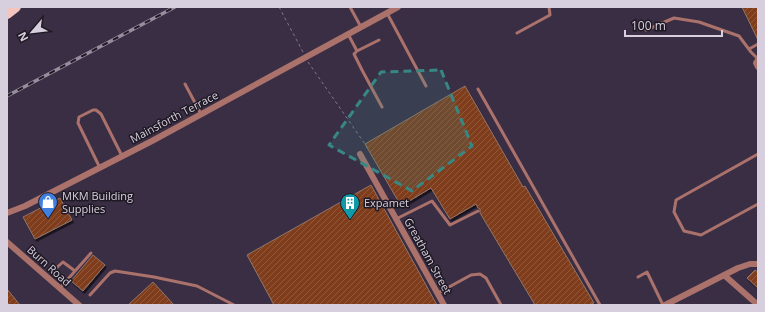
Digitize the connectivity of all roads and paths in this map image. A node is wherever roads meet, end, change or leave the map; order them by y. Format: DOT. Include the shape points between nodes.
graph roads {
  1 [pos="16,7"];
  2 [pos="279,7"];
  3 [pos="350,7"];
  4 [pos="398,7"];
  5 [pos="549,7"];
  6 [pos="388,13"];
  7 [pos="7,14"];
  8 [pos="361,27"];
  9 [pos="646,30"];
  10 [pos="517,33"];
  11 [pos="348,34"];
  12 [pos="379,40"];
  13 [pos="758,44"];
  14 [pos="749,49"];
  15 [pos="357,51"];
  16 [pos="305,58"];
  17 [pos="758,60"];
  18 [pos="758,67"];
  19 [pos="185,84"];
  20 [pos="426,86"];
  21 [pos="478,89"];
  22 [pos="382,107"];
  23 [pos="201,114"];
  24 [pos="360,154"];
  25 [pos="758,154"];
  26 [pos="122,156"];
  27 [pos="100,168"];
  28 [pos="758,204"];
  29 [pos="478,211"];
  30 [pos="7,213"];
  31 [pos="396,219"];
  32 [pos="7,242"];
  33 [pos="91,253"];
  34 [pos="758,264"];
  35 [pos="54,270"];
  36 [pos="75,271"];
  37 [pos="724,275"];
  38 [pos="638,277"];
  39 [pos="60,288"];
  40 [pos="437,293"];
  41 [pos="90,295"];
  42 [pos="79,305"];
  43 [pos="234,305"];
  44 [pos="444,305"];
  45 [pos="501,305"];
  46 [pos="600,305"];
  47 [pos="664,305"];
  48 [pos="758,305"];
  1 -- 7 [label="main road"];
  2 -- 16 [label="path"];
  3 -- 8 [label="lane"];
  4 -- 6 [label="street, Mainsforth Terrace"];
  5 -- 10 [label="lane" via="550,15"];
  6 -- 8 [label="street, Mainsforth Terrace"];
  6 -- 20 [label="lane"];
  8 -- 11 [label="street, Mainsforth Terrace"];
  9 -- 14 [label="lane" via="674,18 699,22 739,36"];
  11 -- 15 [label="lane"];
  11 -- 16 [label="street, Mainsforth Terrace"];
  12 -- 15 [label="lane"];
  13 -- 14 [label="lane"];
  14 -- 17 [label="lane"];
  15 -- 22 [label="lane" via="354,54"];
  16 -- 23 [label="street, Mainsforth Terrace"];
  16 -- 24 [label="path" via="366,148"];
  17 -- 18 [label="street"];
  19 -- 23 [label="lane"];
  21 -- 46 [label="lane"];
  23 -- 26 [label="street, Mainsforth Terrace"];
  24 -- 31 [label="street, Greatham Street"];
  25 -- 28 [label="lane" via="679,197 674,212 684,231 701,235"];
  26 -- 27 [label="street, Mainsforth Terrace"];
  26 -- 27 [label="lane" via="96,110 79,117 78,123"];
  27 -- 30 [label="street, Mainsforth Terrace"];
  29 -- 31 [label="lane" via="450,225 432,200"];
  31 -- 40 [label="street, Greatham Street"];
  32 -- 39 [label="street, Burn Road"];
  33 -- 36 [label="lane"];
  34 -- 37 [label="street" via="750,264"];
  35 -- 36 [label="lane" via="63,262"];
  36 -- 39 [label="lane"];
  37 -- 47 [label="street"];
  37 -- 48 [label="street"];
  38 -- 47 [label="lane" via="647,272"];
  39 -- 42 [label="street, Burn Road"];
  40 -- 44 [label="street, Greatham Street"];
  40 -- 45 [label="lane" via="471,275 480,274 486,278"];
  41 -- 43 [label="lane" via="110,273 115,271 197,286"];
}
